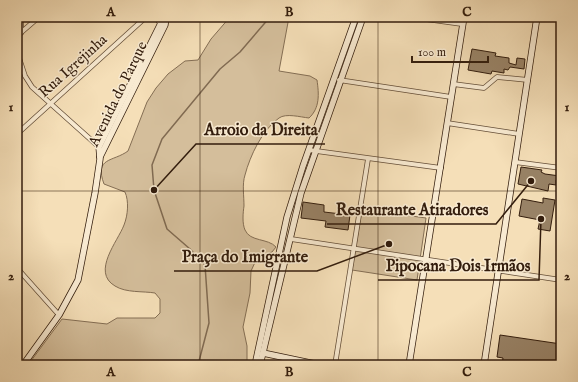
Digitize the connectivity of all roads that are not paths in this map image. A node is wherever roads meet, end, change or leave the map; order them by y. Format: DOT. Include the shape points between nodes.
graph roads {
  1 [pos="21,17"];
  2 [pos="38,17"];
  3 [pos="146,17"];
  4 [pos="155,17"];
  5 [pos="165,17"];
  6 [pos="356,17"];
  7 [pos="363,17"];
  8 [pos="411,17"];
  9 [pos="464,17"];
  10 [pos="537,17"];
  11 [pos="160,23"];
  12 [pos="462,24"];
  13 [pos="353,26"];
  14 [pos="359,28"];
  15 [pos="19,34"];
  16 [pos="17,52"];
  17 [pos="335,79"];
  18 [pos="341,80"];
  19 [pos="528,80"];
  20 [pos="453,84"];
  21 [pos="451,97"];
  22 [pos="49,104"];
  23 [pos="447,123"];
  24 [pos="17,134"];
  25 [pos="519,134"];
  26 [pos="99,146"];
  27 [pos="309,150"];
  28 [pos="315,151"];
  29 [pos="100,159"];
  30 [pos="368,159"];
  31 [pos="515,162"];
  32 [pos="441,168"];
  33 [pos="561,168"];
  34 [pos="291,239"];
  35 [pos="354,249"];
  36 [pos="426,260"];
  37 [pos="17,268"];
  38 [pos="497,271"];
  39 [pos="561,280"];
  40 [pos="59,315"];
  41 [pos="263,353"];
  42 [pos="23,365"];
  43 [pos="255,365"];
  44 [pos="260,365"];
  45 [pos="320,365"];
  46 [pos="335,365"];
  47 [pos="409,365"];
  48 [pos="484,365"];
  1 -- 15 [label="street"];
  2 -- 15 [label="street"];
  3 -- 22 [label="street, Rua Igrejinha"];
  4 -- 11 [label="street"];
  5 -- 11 [label="main road, Avenida do Parque"];
  5 -- 29 [label="main road, Avenida do Parque" via="165,25"];
  6 -- 13 [label="main road"];
  7 -- 14 [label="main road"];
  8 -- 12 [label="street"];
  9 -- 12 [label="main road"];
  10 -- 19 [label="main road"];
  11 -- 26 [label="main road, Avenida do Parque"];
  12 -- 20 [label="main road"];
  13 -- 14 [label="main road"];
  13 -- 17 [label="main road"];
  14 -- 18 [label="main road"];
  16 -- 22 [label="street" via="28,81"];
  17 -- 18 [label="street"];
  17 -- 27 [label="main road"];
  18 -- 21 [label="street"];
  18 -- 28 [label="main road"];
  19 -- 20 [label="street" via="497,77 484,88"];
  19 -- 25 [label="main road"];
  20 -- 21 [label="main road"];
  21 -- 23 [label="main road"];
  22 -- 24 [label="street, Rua Igrejinha"];
  22 -- 26 [label="street"];
  23 -- 25 [label="street"];
  23 -- 32 [label="main road"];
  25 -- 31 [label="main road"];
  26 -- 29 [label="main road, Avenida do Parque"];
  27 -- 28 [label="street"];
  27 -- 43 [label="main road" via="287,217"];
  28 -- 30 [label="street"];
  28 -- 34 [label="main road" via="301,193"];
  29 -- 40 [label="main road, Avenida do Parque" via="80,274"];
  30 -- 32 [label="street"];
  30 -- 35 [label="street"];
  31 -- 33 [label="street"];
  31 -- 38 [label="main road"];
  32 -- 36 [label="main road"];
  34 -- 35 [label="street"];
  34 -- 41 [label="main road"];
  35 -- 36 [label="street"];
  35 -- 46 [label="street"];
  36 -- 38 [label="street"];
  36 -- 47 [label="main road"];
  37 -- 40 [label="street"];
  38 -- 39 [label="street"];
  38 -- 48 [label="main road"];
  40 -- 42 [label="main road, Avenida do Parque"];
  41 -- 44 [label="main road"];
  41 -- 45 [label="main road"];
}
